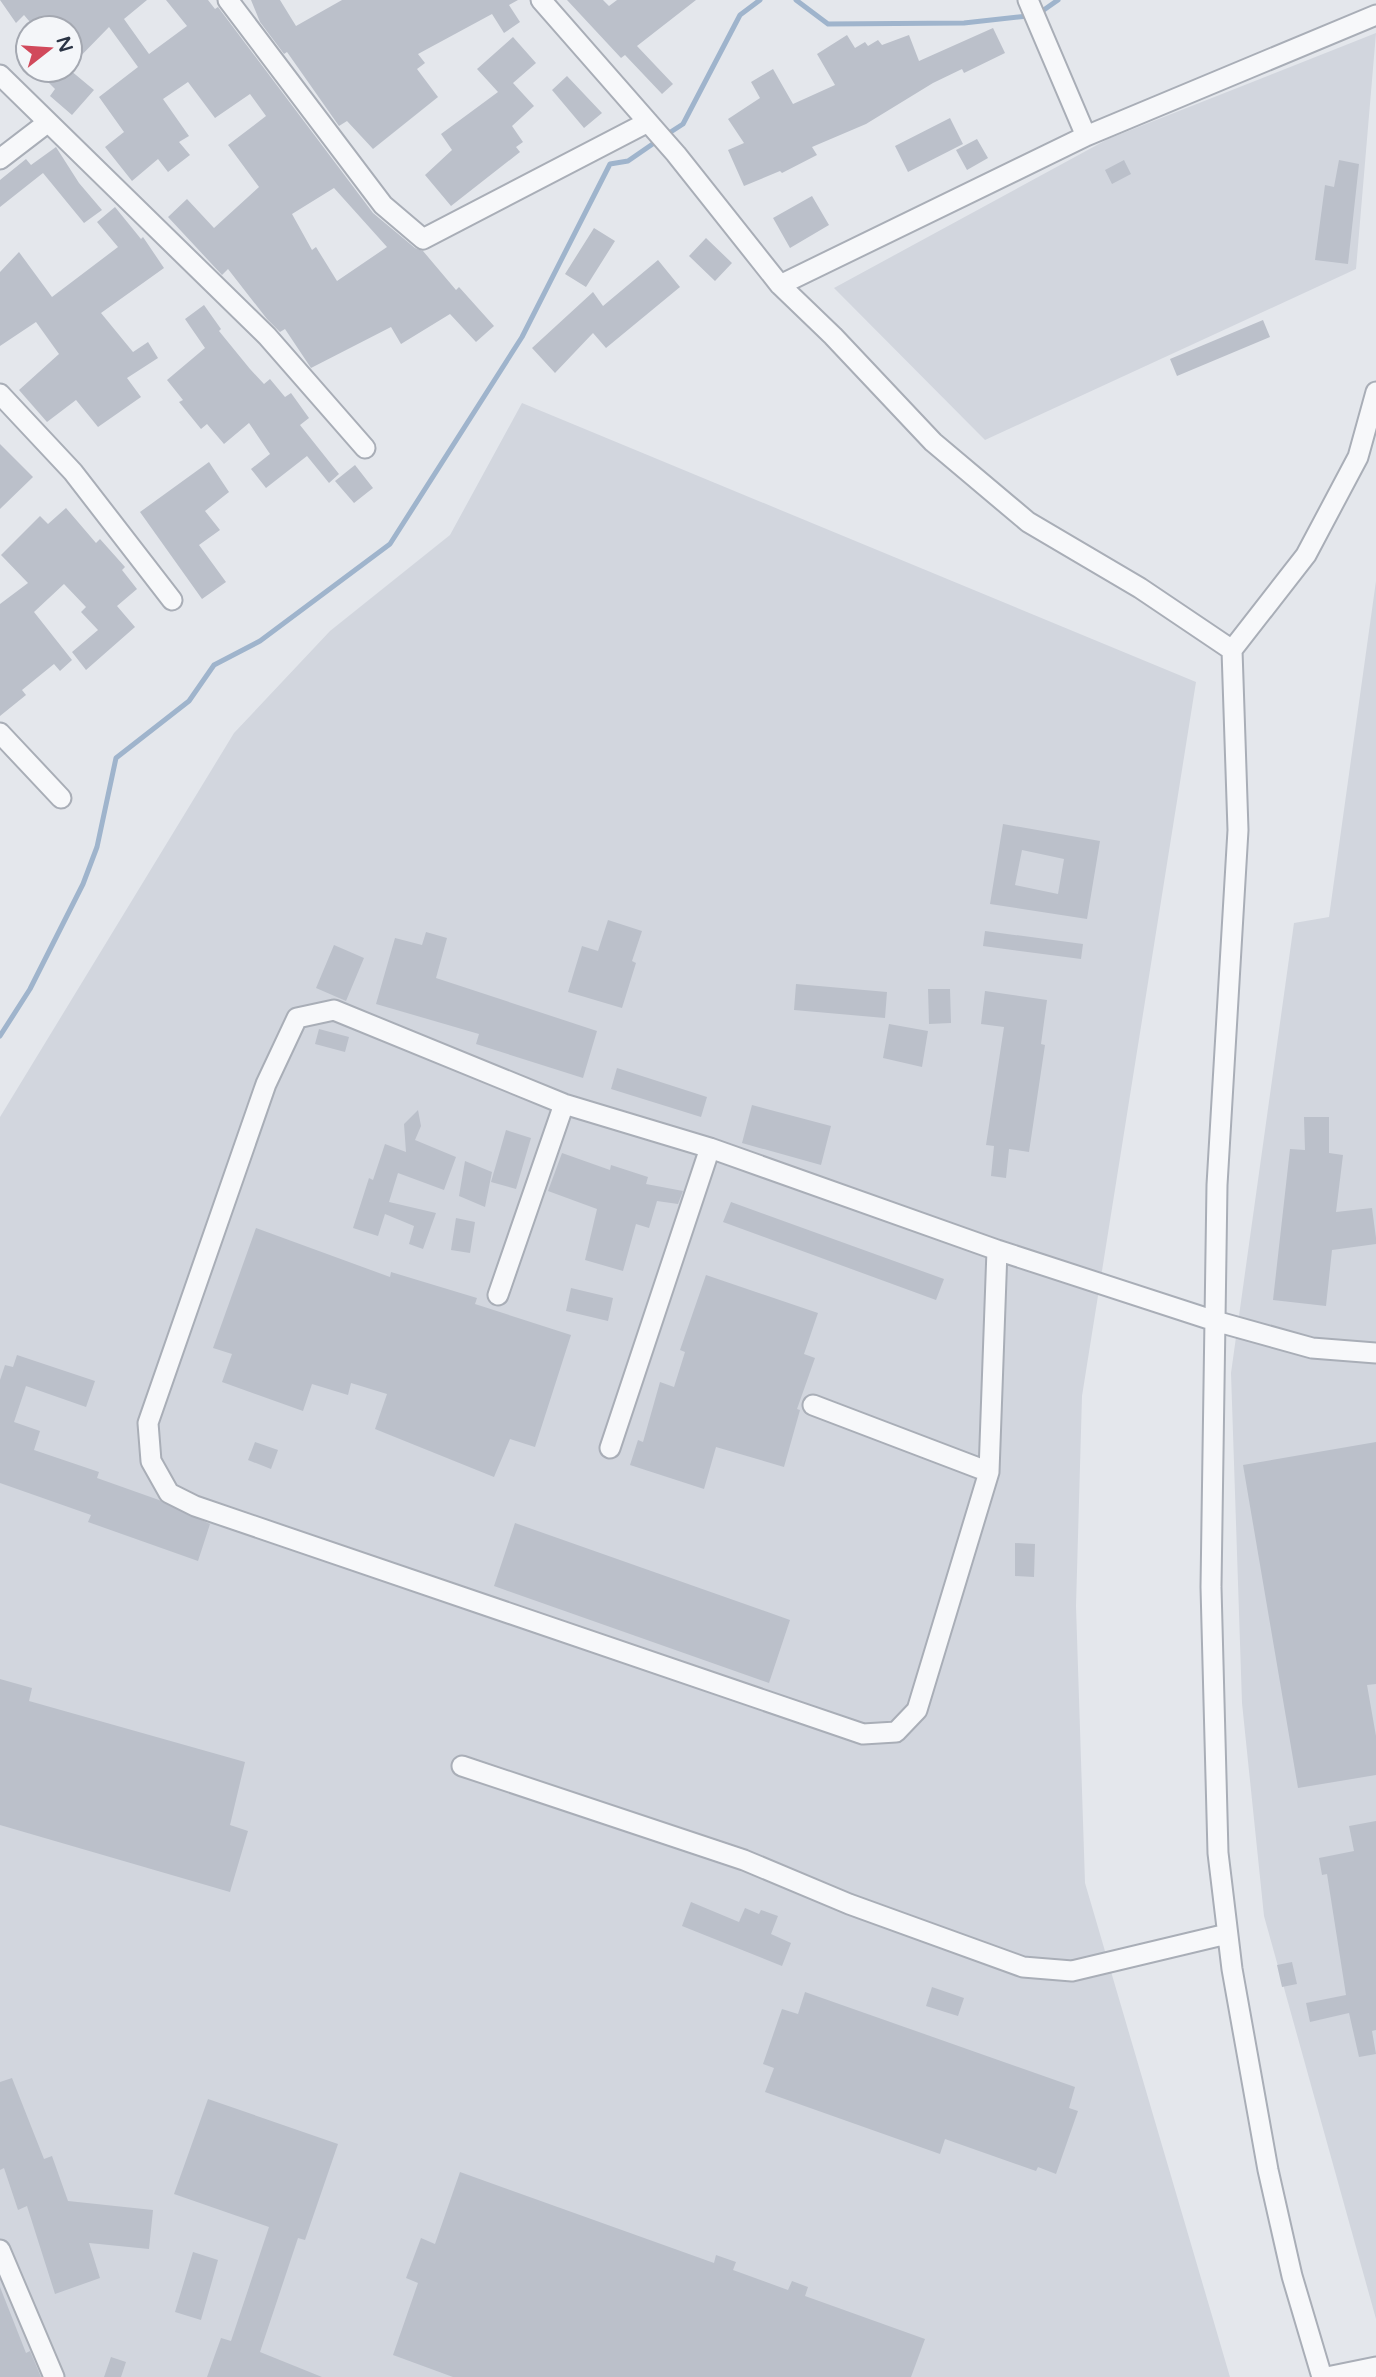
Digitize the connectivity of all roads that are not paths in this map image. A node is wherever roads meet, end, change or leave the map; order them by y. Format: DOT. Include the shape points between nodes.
graph roads {
  1 [pos="229,0"];
  2 [pos="541,0"];
  3 [pos="1028,0"];
  4 [pos="1376,15"];
  5 [pos="0,75"];
  6 [pos="648,122"];
  7 [pos="47,123"];
  8 [pos="1086,136"];
  9 [pos="0,159"];
  10 [pos="780,285"];
  11 [pos="1376,392"];
  12 [pos="0,394"];
  13 [pos="365,448"];
  14 [pos="172,600"];
  15 [pos="1232,650"];
  16 [pos="0,733"];
  17 [pos="61,798"];
  18 [pos="564,1104"];
  19 [pos="710,1148"];
  20 [pos="997,1250"];
  21 [pos="498,1295"];
  22 [pos="1215,1321"];
  23 [pos="1376,1353"];
  24 [pos="813,1405"];
  25 [pos="610,1448"];
  26 [pos="989,1472"];
  27 [pos="462,1766"];
  28 [pos="1227,1934"];
  29 [pos="0,2250"];
  30 [pos="1376,2367"];
  31 [pos="54,2377"];
  32 [pos="1321,2377"];
  33 [pos="1327,2377"];
  1 -- 6 [label="street" via="383,205 423,239"];
  2 -- 6 [label="street"];
  3 -- 8 [label="street"];
  4 -- 8 [label="street"];
  5 -- 7 [label="street"];
  6 -- 10 [label="street"];
  7 -- 9 [label="street"];
  7 -- 13 [label="street" via="267,336"];
  8 -- 10 [label="street"];
  10 -- 15 [label="street" via="933,442 1028,522 1140,587"];
  11 -- 15 [label="street" via="1359,457 1306,555"];
  12 -- 14 [label="street" via="73,472"];
  15 -- 22 [label="street" via="1238,830 1217,1185"];
  16 -- 17 [label="street"];
  18 -- 19 [label="street"];
  18 -- 21 [label="street"];
  18 -- 26 [label="street" via="334,1010 297,1018 266,1084 148,1423 150,1461 169,1493 195,1506 863,1734 896,1732 917,1710"];
  19 -- 20 [label="street"];
  19 -- 25 [label="street"];
  20 -- 22 [label="street"];
  20 -- 26 [label="street"];
  22 -- 23 [label="street" via="1312,1348"];
  22 -- 28 [label="street" via="1211,1587 1218,1853"];
  24 -- 26 [label="street"];
  27 -- 28 [label="street" via="744,1860 1023,1967 1072,1971"];
  28 -- 32 [label="street" via="1268,2170"];
  29 -- 31 [label="street"];
  30 -- 33 [label="street"];
}
